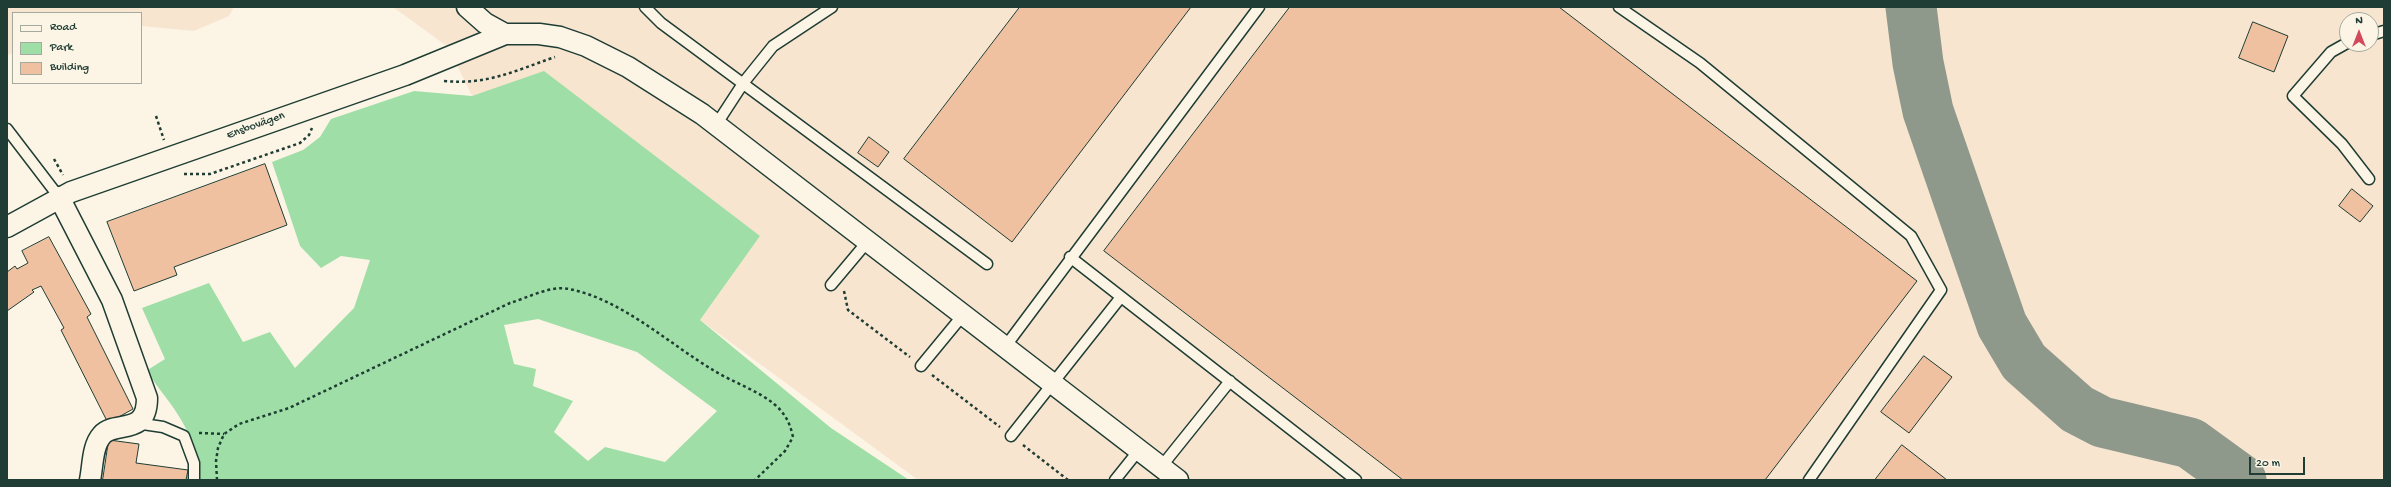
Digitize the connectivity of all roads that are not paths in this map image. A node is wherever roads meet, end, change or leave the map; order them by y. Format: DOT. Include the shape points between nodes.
graph roads {
  1 [pos="467,7"];
  2 [pos="645,7"];
  3 [pos="832,7"];
  4 [pos="1258,7"];
  5 [pos="1619,7"];
  6 [pos="505,34"];
  7 [pos="2339,48"];
  8 [pos="744,82"];
  9 [pos="716,125"];
  10 [pos="7,129"];
  11 [pos="2369,179"];
  12 [pos="59,197"];
  13 [pos="7,227"];
  14 [pos="868,241"];
  15 [pos="1070,257"];
  16 [pos="988,264"];
  17 [pos="831,285"];
  18 [pos="1121,296"];
  19 [pos="963,315"];
  20 [pos="1005,347"];
  21 [pos="922,366"];
  22 [pos="1230,381"];
  23 [pos="1053,384"];
  24 [pos="136,423"];
  25 [pos="1011,436"];
  26 [pos="1139,450"];
  27 [pos="1161,467"];
  28 [pos="90,480"];
  29 [pos="194,480"];
  30 [pos="1116,480"];
  31 [pos="1178,480"];
  32 [pos="1356,480"];
  33 [pos="1808,480"];
  1 -- 6 [label="street" via="485,23"];
  2 -- 8 [label="lane" via="661,23"];
  3 -- 8 [label="lane" via="773,46"];
  4 -- 15 [label="lane"];
  5 -- 33 [label="lane" via="1700,63 1911,236 1941,290"];
  6 -- 9 [label="street" via="560,37 586,46 628,67"];
  6 -- 12 [label="street, Ensbovägen" via="405,75"];
  7 -- 11 [label="lane" via="2331,52 2293,96 2342,144"];
  8 -- 9 [label="lane"];
  8 -- 16 [label="lane"];
  9 -- 14 [label="street"];
  10 -- 12 [label="lane"];
  12 -- 13 [label="street, Ensbovägen"];
  12 -- 24 [label="street" via="112,300 147,398 147,409"];
  14 -- 17 [label="lane"];
  14 -- 19 [label="street"];
  15 -- 18 [label="lane"];
  15 -- 20 [label="lane"];
  18 -- 22 [label="lane"];
  18 -- 23 [label="lane"];
  19 -- 20 [label="street"];
  19 -- 21 [label="lane"];
  20 -- 23 [label="street"];
  22 -- 27 [label="lane"];
  22 -- 32 [label="lane"];
  23 -- 25 [label="lane"];
  23 -- 26 [label="street"];
  24 -- 28 [label="street" via="103,433 97,442"];
  24 -- 29 [label="lane" via="163,427 184,436 194,463"];
  26 -- 27 [label="street"];
  26 -- 30 [label="lane"];
  27 -- 31 [label="street"];
}
